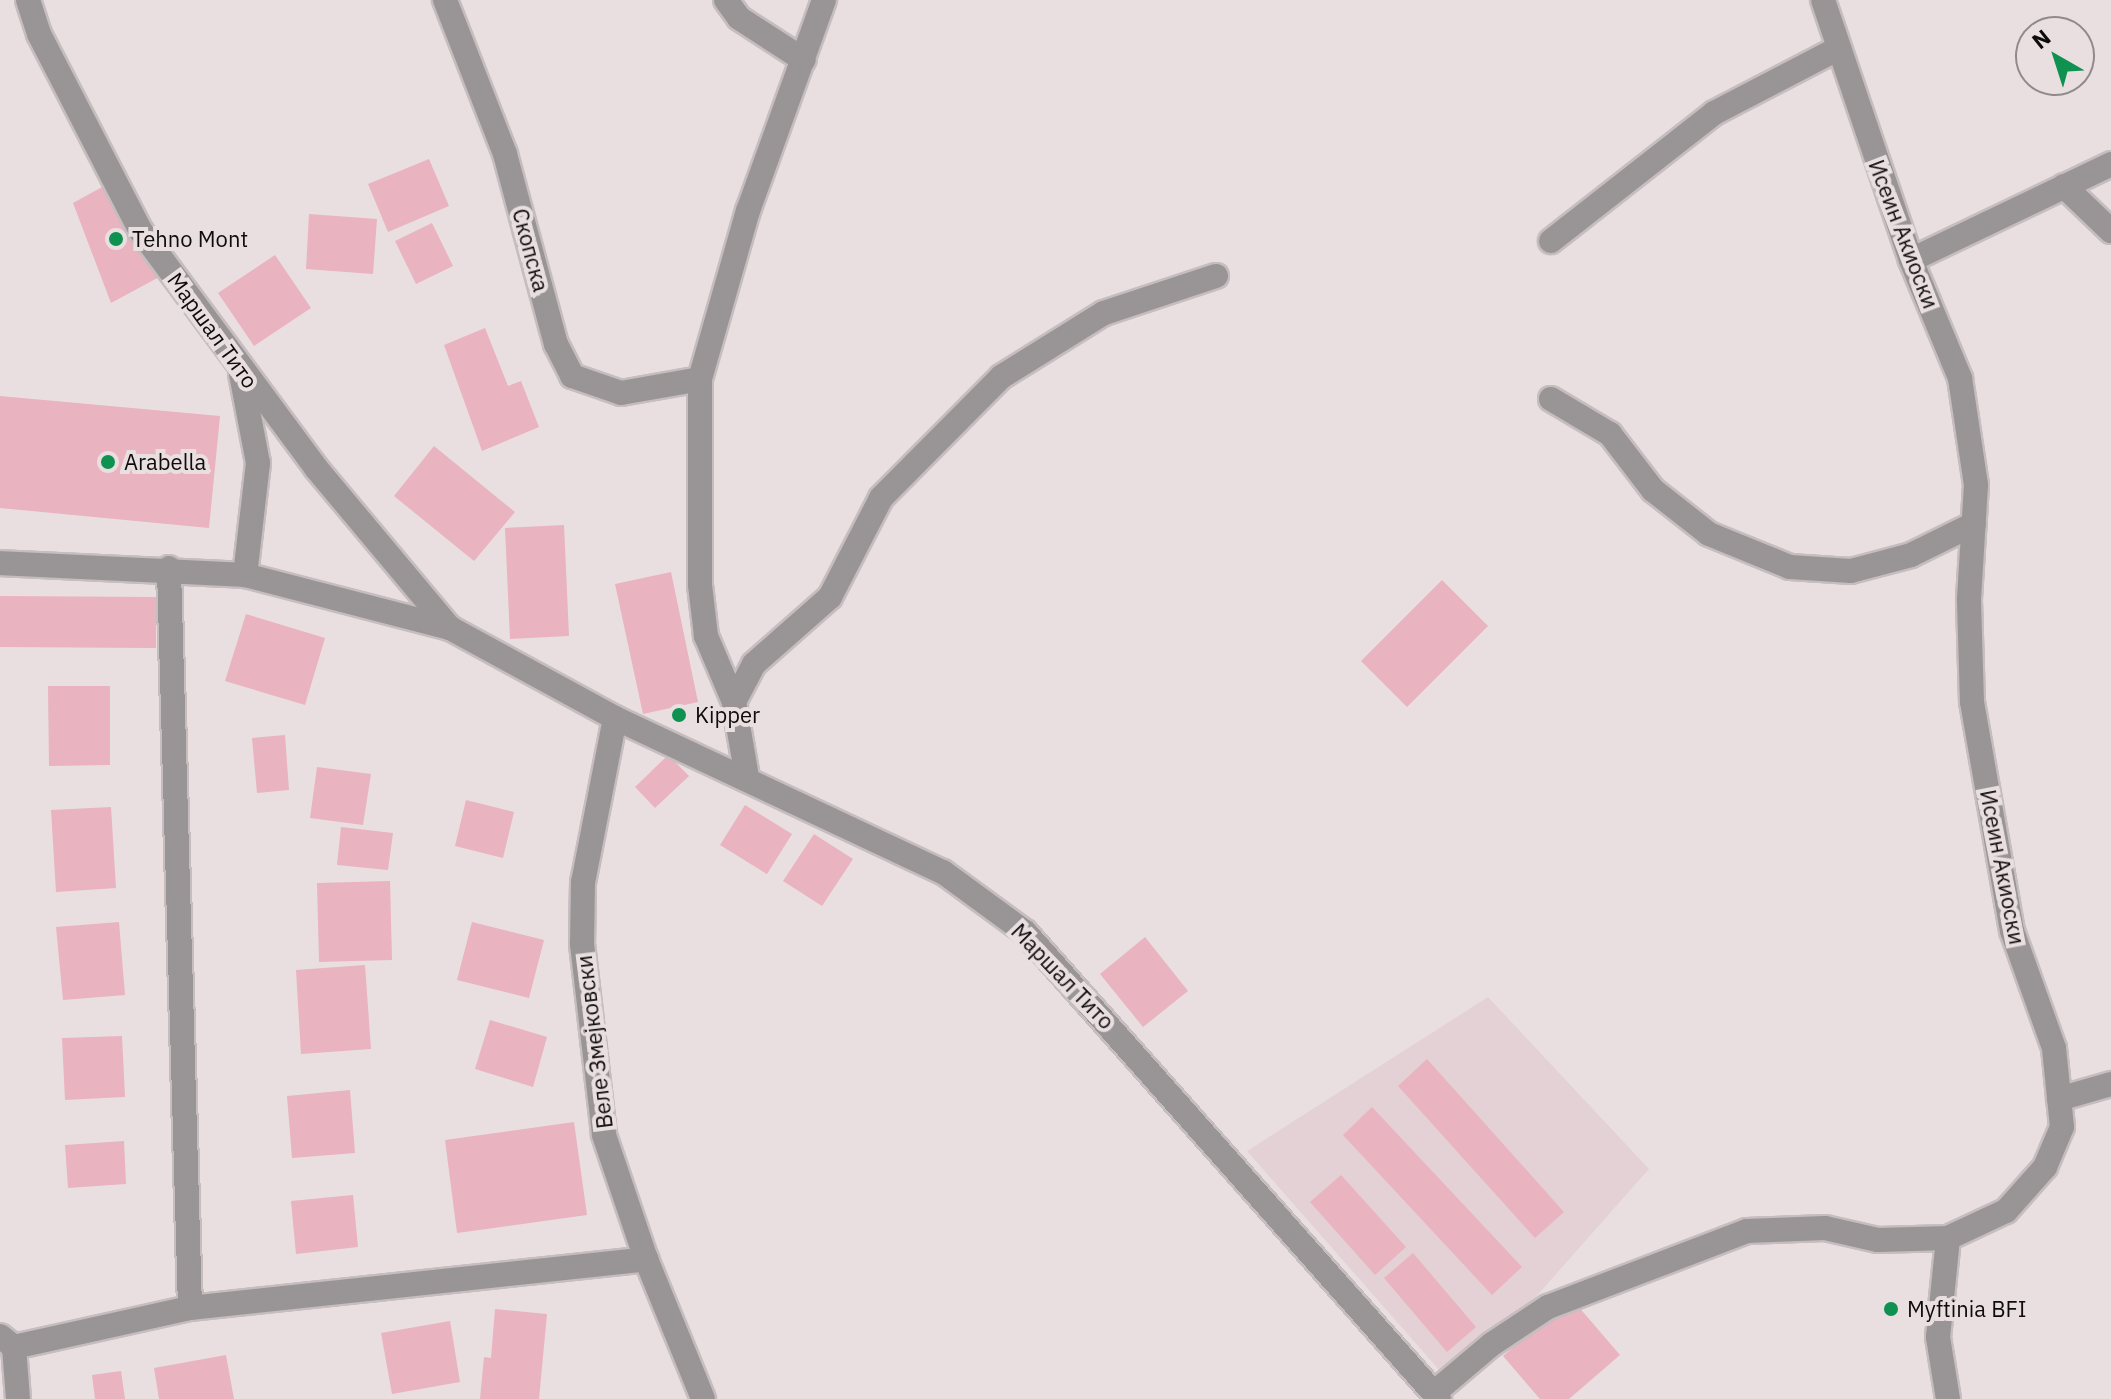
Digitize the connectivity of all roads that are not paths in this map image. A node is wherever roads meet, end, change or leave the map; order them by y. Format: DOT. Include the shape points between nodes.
graph roads {
  1 [pos="28,0"];
  2 [pos="445,0"];
  3 [pos="726,0"];
  4 [pos="824,0"];
  5 [pos="1823,0"];
  6 [pos="1837,49"];
  7 [pos="804,60"];
  8 [pos="2111,164"];
  9 [pos="2064,186"];
  10 [pos="2111,231"];
  11 [pos="1551,241"];
  12 [pos="1911,260"];
  13 [pos="1216,276"];
  14 [pos="240,368"];
  15 [pos="700,379"];
  16 [pos="1551,399"];
  17 [pos="1974,524"];
  18 [pos="0,563"];
  19 [pos="169,568"];
  20 [pos="245,575"];
  21 [pos="450,628"];
  22 [pos="734,702"];
  23 [pos="615,718"];
  24 [pos="747,777"];
  25 [pos="2111,1084"];
  26 [pos="2059,1099"];
  27 [pos="1948,1238"];
  28 [pos="646,1259"];
  29 [pos="190,1308"];
  30 [pos="7,1341"];
  31 [pos="1437,1396"];
  32 [pos="18,1399"];
  33 [pos="703,1399"];
  34 [pos="1948,1399"];
  1 -- 14 [label="street, Маршал Тито" via="39,34 140,230"];
  2 -- 15 [label="street, Скопска" via="505,154 556,344 572,376 621,393"];
  3 -- 7 [label="street" via="739,18"];
  4 -- 7 [label="street"];
  5 -- 6 [label="street, Исеин Акиоски"];
  6 -- 11 [label="street" via="1714,113"];
  6 -- 12 [label="street, Исеин Акиоски"];
  7 -- 15 [label="street" via="748,211"];
  8 -- 9 [label="street"];
  9 -- 10 [label="street"];
  9 -- 12 [label="street"];
  12 -- 17 [label="street, Исеин Акиоски" via="1960,378 1976,485"];
  13 -- 22 [label="street" via="1104,313 1001,377 881,498 830,597 754,664"];
  14 -- 20 [label="street" via="258,463"];
  14 -- 21 [label="street, Маршал Тито"];
  15 -- 22 [label="street" via="700,585 706,636"];
  16 -- 17 [label="street" via="1610,434 1653,490 1709,534 1790,567 1851,571 1911,555"];
  17 -- 26 [label="street, Исеин Акиоски" via="1972,702 2012,931 2054,1048"];
  18 -- 19 [label="street, Маршал Тито"];
  19 -- 20 [label="street, Маршал Тито"];
  19 -- 29 [label="street"];
  20 -- 21 [label="street, Маршал Тито"];
  21 -- 23 [label="street, Маршал Тито"];
  22 -- 24 [label="street"];
  23 -- 24 [label="street, Маршал Тито"];
  23 -- 28 [label="street, Веле Змејковски" via="591,820 582,944 604,1135"];
  24 -- 31 [label="street, Маршал Тито" via="943,872 1025,932"];
  25 -- 26 [label="street"];
  26 -- 27 [label="street, Исеин Акиоски" via="2062,1127 2045,1167 2006,1211"];
  27 -- 31 [label="street, Исеин Акиоски" via="1878,1240 1825,1228 1747,1231 1548,1307 1492,1344"];
  27 -- 34 [label="street" via="1938,1337"];
  28 -- 29 [label="street"];
  28 -- 33 [label="street, Веле Змејковски"];
  29 -- 30 [label="street"];
  30 -- 32 [label="street"];
}
